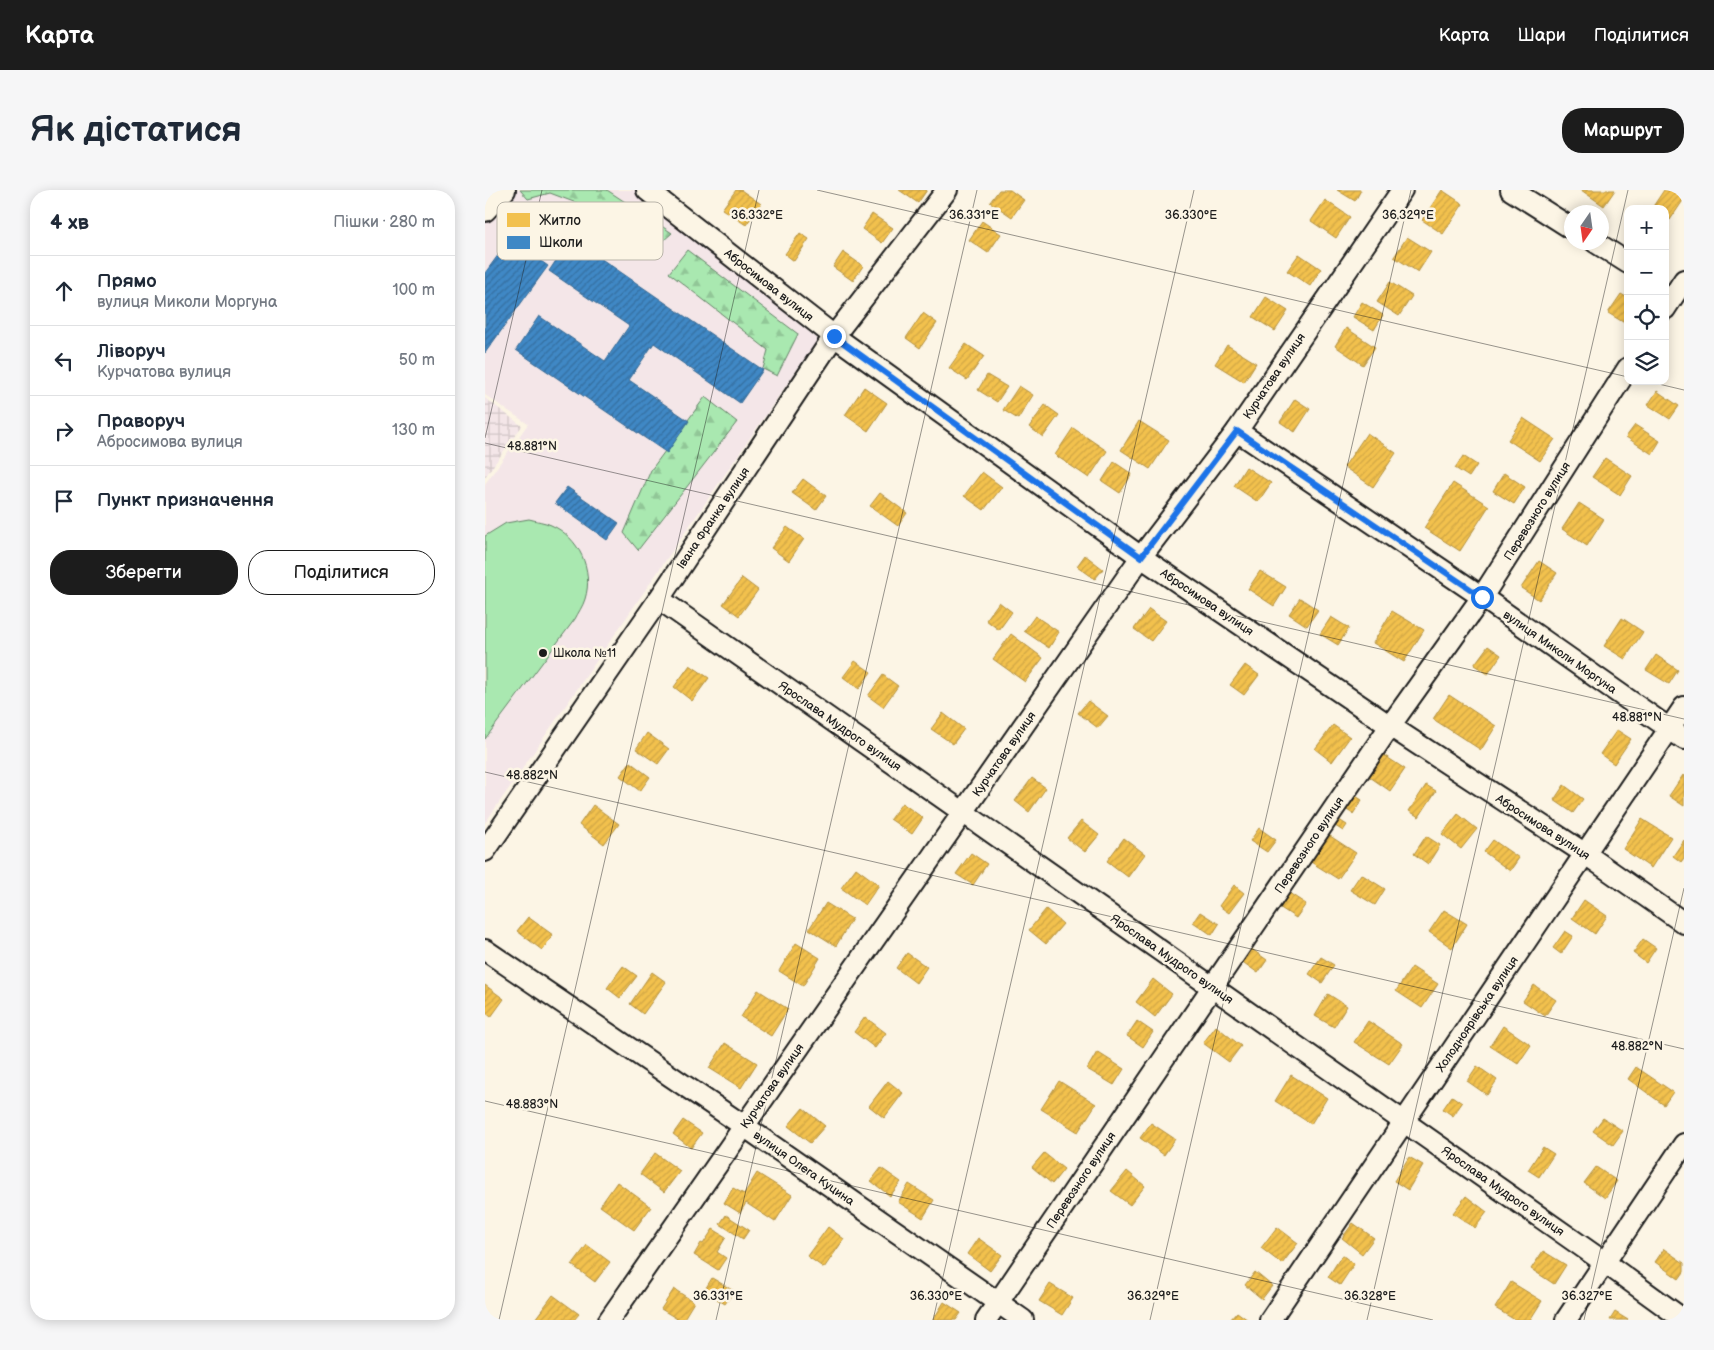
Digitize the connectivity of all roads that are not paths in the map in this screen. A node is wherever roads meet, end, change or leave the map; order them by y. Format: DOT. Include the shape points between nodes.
graph roads {
  1 [pos="505,190"];
  2 [pos="647,190"];
  3 [pos="947,190"];
  4 [pos="1402,190"];
  5 [pos="1511,190"];
  6 [pos="662,202"];
  7 [pos="663,202"];
  8 [pos="485,211"];
  9 [pos="1564,224"];
  10 [pos="1608,250"];
  11 [pos="1624,260"];
  12 [pos="834,336"];
  13 [pos="1624,374"];
  14 [pos="1237,431"];
  15 [pos="1141,557"];
  16 [pos="1482,597"];
  17 [pos="659,598"];
  18 [pos="1684,707"];
  19 [pos="1390,726"];
  20 [pos="1677,734"];
  21 [pos="963,812"];
  22 [pos="485,851"];
  23 [pos="1584,853"];
  24 [pos="1684,922"];
  25 [pos="485,950"];
  26 [pos="1212,987"];
  27 [pos="1405,1122"];
  28 [pos="743,1126"];
  29 [pos="1684,1144"];
  30 [pos="1604,1262"];
  31 [pos="998,1302"];
  32 [pos="609,1320"];
  33 [pos="986,1320"];
  34 [pos="1023,1320"];
  35 [pos="1270,1320"];
  36 [pos="1566,1320"];
  37 [pos="1684,1320"];
  1 -- 8 [label="street"];
  2 -- 6 [label="street, Абросимова вулиця"];
  3 -- 12 [label="street, Івана Франка вулиця"];
  4 -- 14 [label="street, Курчатова вулиця"];
  5 -- 9 [label="street"];
  7 -- 12 [label="street, Абросимова вулиця"];
  10 -- 11 [label="street"];
  12 -- 15 [label="street, Абросимова вулиця"];
  12 -- 17 [label="street, Івана Франка вулиця"];
  13 -- 16 [label="street, Перевозного вулиця"];
  14 -- 15 [label="street, Курчатова вулиця"];
  14 -- 16 [label="street, вулиця Миколи Моргуна"];
  15 -- 19 [label="street, Абросимова вулиця"];
  15 -- 21 [label="street, Курчатова вулиця"];
  16 -- 19 [label="street, Перевозного вулиця"];
  16 -- 20 [label="street, вулиця Миколи Моргуна"];
  17 -- 21 [label="street, Ярослава Мудрого вулиця"];
  17 -- 22 [label="street, Івана Франка вулиця"];
  18 -- 20 [label="street, Холодноярівська вулиця"];
  19 -- 23 [label="street, Абросимова вулиця"];
  19 -- 26 [label="street, Перевозного вулиця"];
  20 -- 23 [label="street, Холодноярівська вулиця"];
  21 -- 26 [label="street, Ярослава Мудрого вулиця"];
  21 -- 28 [label="street, Курчатова вулиця"];
  23 -- 24 [label="street, Абросимова вулиця"];
  23 -- 27 [label="street, Холодноярівська вулиця"];
  25 -- 28 [label="street, вулиця Олега Куцина"];
  26 -- 27 [label="street, Ярослава Мудрого вулиця"];
  26 -- 31 [label="street, Перевозного вулиця"];
  27 -- 30 [label="street, Ярослава Мудрого вулиця"];
  27 -- 35 [label="street, Холодноярівська вулиця"];
  28 -- 31 [label="street, вулиця Олега Куцина"];
  28 -- 32 [label="street, Курчатова вулиця"];
  29 -- 30 [label="street"];
  30 -- 36 [label="street"];
  30 -- 37 [label="street, Ярослава Мудрого вулиця"];
  31 -- 33 [label="street, Перевозного вулиця"];
  31 -- 34 [label="street, вулиця Олега Куцина"];
}
